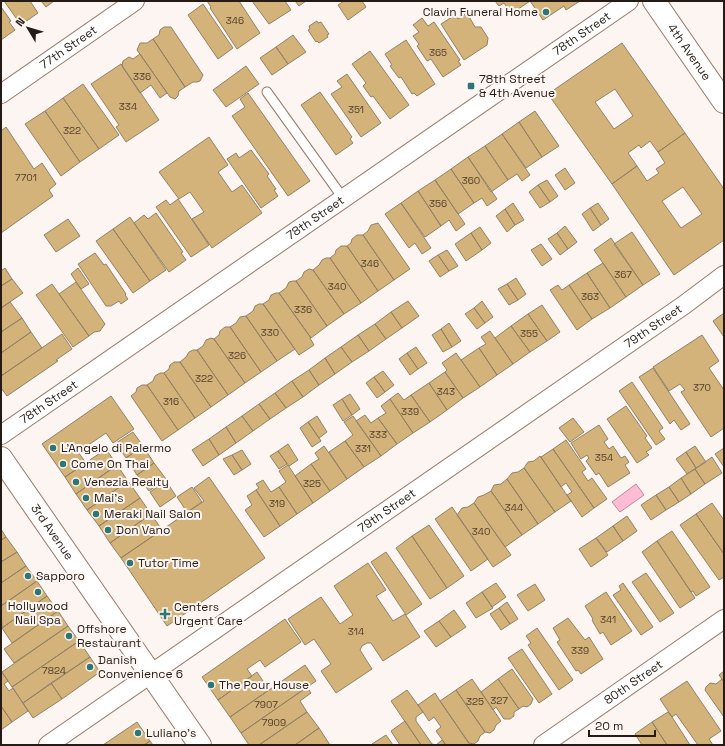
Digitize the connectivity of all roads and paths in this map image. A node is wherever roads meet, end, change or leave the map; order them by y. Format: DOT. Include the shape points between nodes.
graph roads {
  1 [pos="134,1"];
  2 [pos="629,1"];
  3 [pos="654,1"];
  4 [pos="267,92"];
  5 [pos="1,94"];
  6 [pos="724,102"];
  7 [pos="343,198"];
  8 [pos="724,275"];
  9 [pos="1,435"];
  10 [pos="1,458"];
  11 [pos="724,619"];
  12 [pos="151,674"];
  13 [pos="48,745"];
  14 [pos="200,745"];
  15 [pos="543,745"];
  1 -- 5 [label="street, 77th Street"];
  2 -- 7 [label="street, 78th Street"];
  3 -- 6 [label="street, 4th Avenue"];
  4 -- 7 [label="lane"];
  7 -- 9 [label="street, 78th Street"];
  8 -- 12 [label="street, 79th Street"];
  10 -- 12 [label="street, 3rd Avenue"];
  11 -- 15 [label="street, 80th Street"];
  12 -- 13 [label="street, 79th Street"];
  12 -- 14 [label="street, 3rd Avenue"];
}
